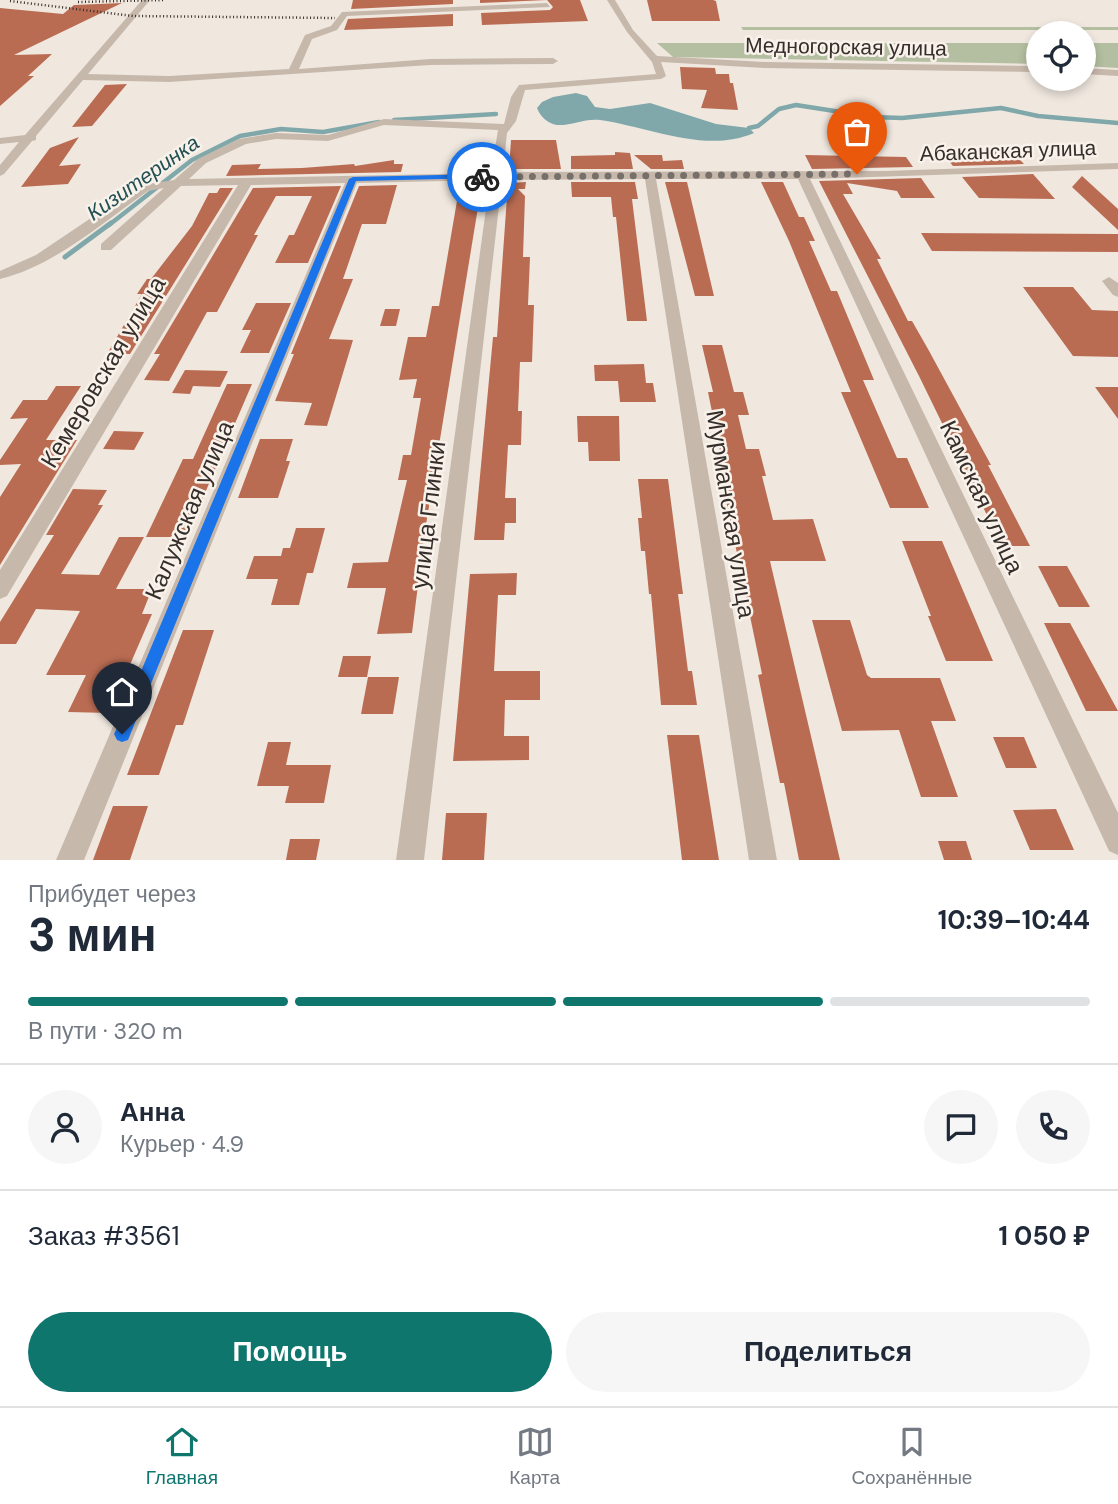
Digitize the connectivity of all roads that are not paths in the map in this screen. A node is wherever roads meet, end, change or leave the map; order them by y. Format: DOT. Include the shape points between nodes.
graph roads {
  1 [pos="146,0"];
  2 [pos="611,0"];
  3 [pos="547,5"];
  4 [pos="654,59"];
  5 [pos="553,61"];
  6 [pos="1026,69"];
  7 [pos="1096,72"];
  8 [pos="292,73"];
  9 [pos="1118,73"];
  10 [pos="82,77"];
  11 [pos="508,127"];
  12 [pos="32,138"];
  13 [pos="0,141"];
  14 [pos="1118,166"];
  15 [pos="0,173"];
  16 [pos="802,174"];
  17 [pos="495,176"];
  18 [pos="650,176"];
  19 [pos="353,179"];
  20 [pos="247,181"];
  21 [pos="176,183"];
  22 [pos="106,247"];
  23 [pos="0,275"];
  24 [pos="0,589"];
  25 [pos="1118,842"];
  26 [pos="70,860"];
  27 [pos="410,860"];
  28 [pos="763,860"];
  1 -- 10 [label="street"];
  2 -- 4 [label="street"];
  3 -- 8 [label="street" via="345,14 334,28 308,37"];
  4 -- 6 [label="street, Медногорская улица"];
  4 -- 11 [label="street, улица Глинки" via="661,76 522,87"];
  5 -- 8 [label="street" via="431,62"];
  7 -- 9 [label="street"];
  8 -- 10 [label="street" via="125,80"];
  10 -- 12 [label="street"];
  11 -- 17 [label="street, улица Глинки" via="502,132"];
  11 -- 21 [label="street" via="384,122 328,138 262,137 208,157"];
  12 -- 13 [label="street"];
  12 -- 15 [label="street"];
  14 -- 16 [label="street, Абаканская улица"];
  16 -- 18 [label="street, Абаканская улица"];
  16 -- 25 [label="street, Камская улица"];
  17 -- 18 [label="street, Абаканская улица"];
  17 -- 19 [label="street, Абаканская улица"];
  17 -- 27 [label="street, улица Глинки"];
  18 -- 28 [label="street, Мурманская улица"];
  19 -- 20 [label="street, Абаканская улица"];
  19 -- 26 [label="street, Калужская улица"];
  20 -- 21 [label="street, Абаканская улица"];
  20 -- 24 [label="street, Кемеровская улица"];
  21 -- 22 [label="street"];
  21 -- 23 [label="street, Абаканская улица" via="144,188 41,258"];
}
